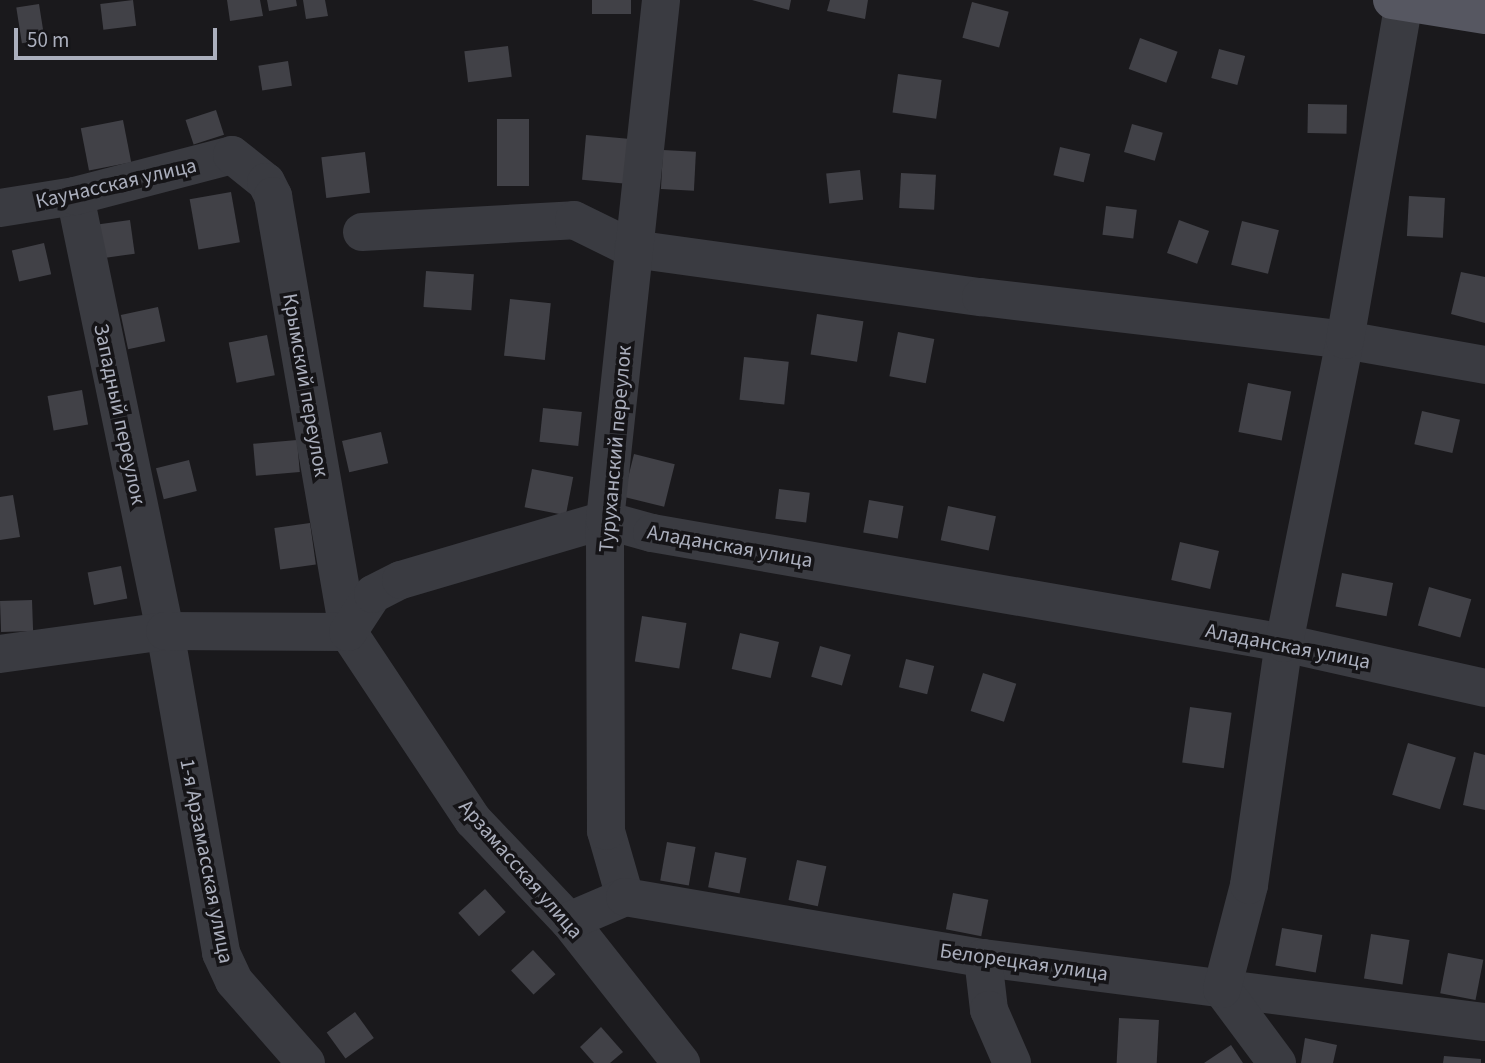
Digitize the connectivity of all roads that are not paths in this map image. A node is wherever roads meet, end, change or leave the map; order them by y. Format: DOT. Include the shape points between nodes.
graph roads {
  1 [pos="661,0"];
  2 [pos="1398,1"];
  3 [pos="1485,15"];
  4 [pos="232,155"];
  5 [pos="75,196"];
  6 [pos="0,208"];
  7 [pos="362,232"];
  8 [pos="634,248"];
  9 [pos="1345,340"];
  10 [pos="1485,365"];
  11 [pos="605,520"];
  12 [pos="165,632"];
  13 [pos="348,632"];
  14 [pos="1284,643"];
  15 [pos="0,654"];
  16 [pos="1485,688"];
  17 [pos="625,897"];
  18 [pos="569,921"];
  19 [pos="983,958"];
  20 [pos="1222,989"];
  21 [pos="1485,1022"];
  22 [pos="306,1063"];
  23 [pos="681,1063"];
  24 [pos="1012,1063"];
  25 [pos="1277,1063"];
  1 -- 8 [label="street, Туруханский переулок"];
  2 -- 3 [label="main road"];
  2 -- 9 [label="street"];
  4 -- 5 [label="street, Каунасская улица"];
  4 -- 13 [label="street, Крымский переулок" via="256,171 273,196"];
  5 -- 6 [label="street, Каунасская улица"];
  5 -- 12 [label="street, Западный переулок"];
  7 -- 8 [label="street" via="574,220"];
  8 -- 9 [label="street" via="981,297"];
  8 -- 11 [label="street, Туруханский переулок"];
  9 -- 10 [label="street"];
  9 -- 14 [label="street"];
  11 -- 13 [label="street" via="401,580 373,594"];
  11 -- 14 [label="street, Аладанская улица" via="652,533"];
  11 -- 17 [label="street, Туруханский переулок" via="606,831"];
  12 -- 13 [label="street"];
  12 -- 15 [label="street"];
  12 -- 22 [label="street, 1-я Арзамасская улица" via="221,953 234,981"];
  13 -- 18 [label="street, Арзамасская улица" via="473,820"];
  14 -- 16 [label="street, Аладанская улица"];
  14 -- 20 [label="street" via="1249,885"];
  17 -- 18 [label="street"];
  17 -- 19 [label="street, Белорецкая улица"];
  18 -- 23 [label="street, Арзамасская улица"];
  19 -- 20 [label="street, Белорецкая улица"];
  19 -- 24 [label="street" via="989,1010"];
  20 -- 21 [label="street, Белорецкая улица"];
  20 -- 25 [label="street"];
}
